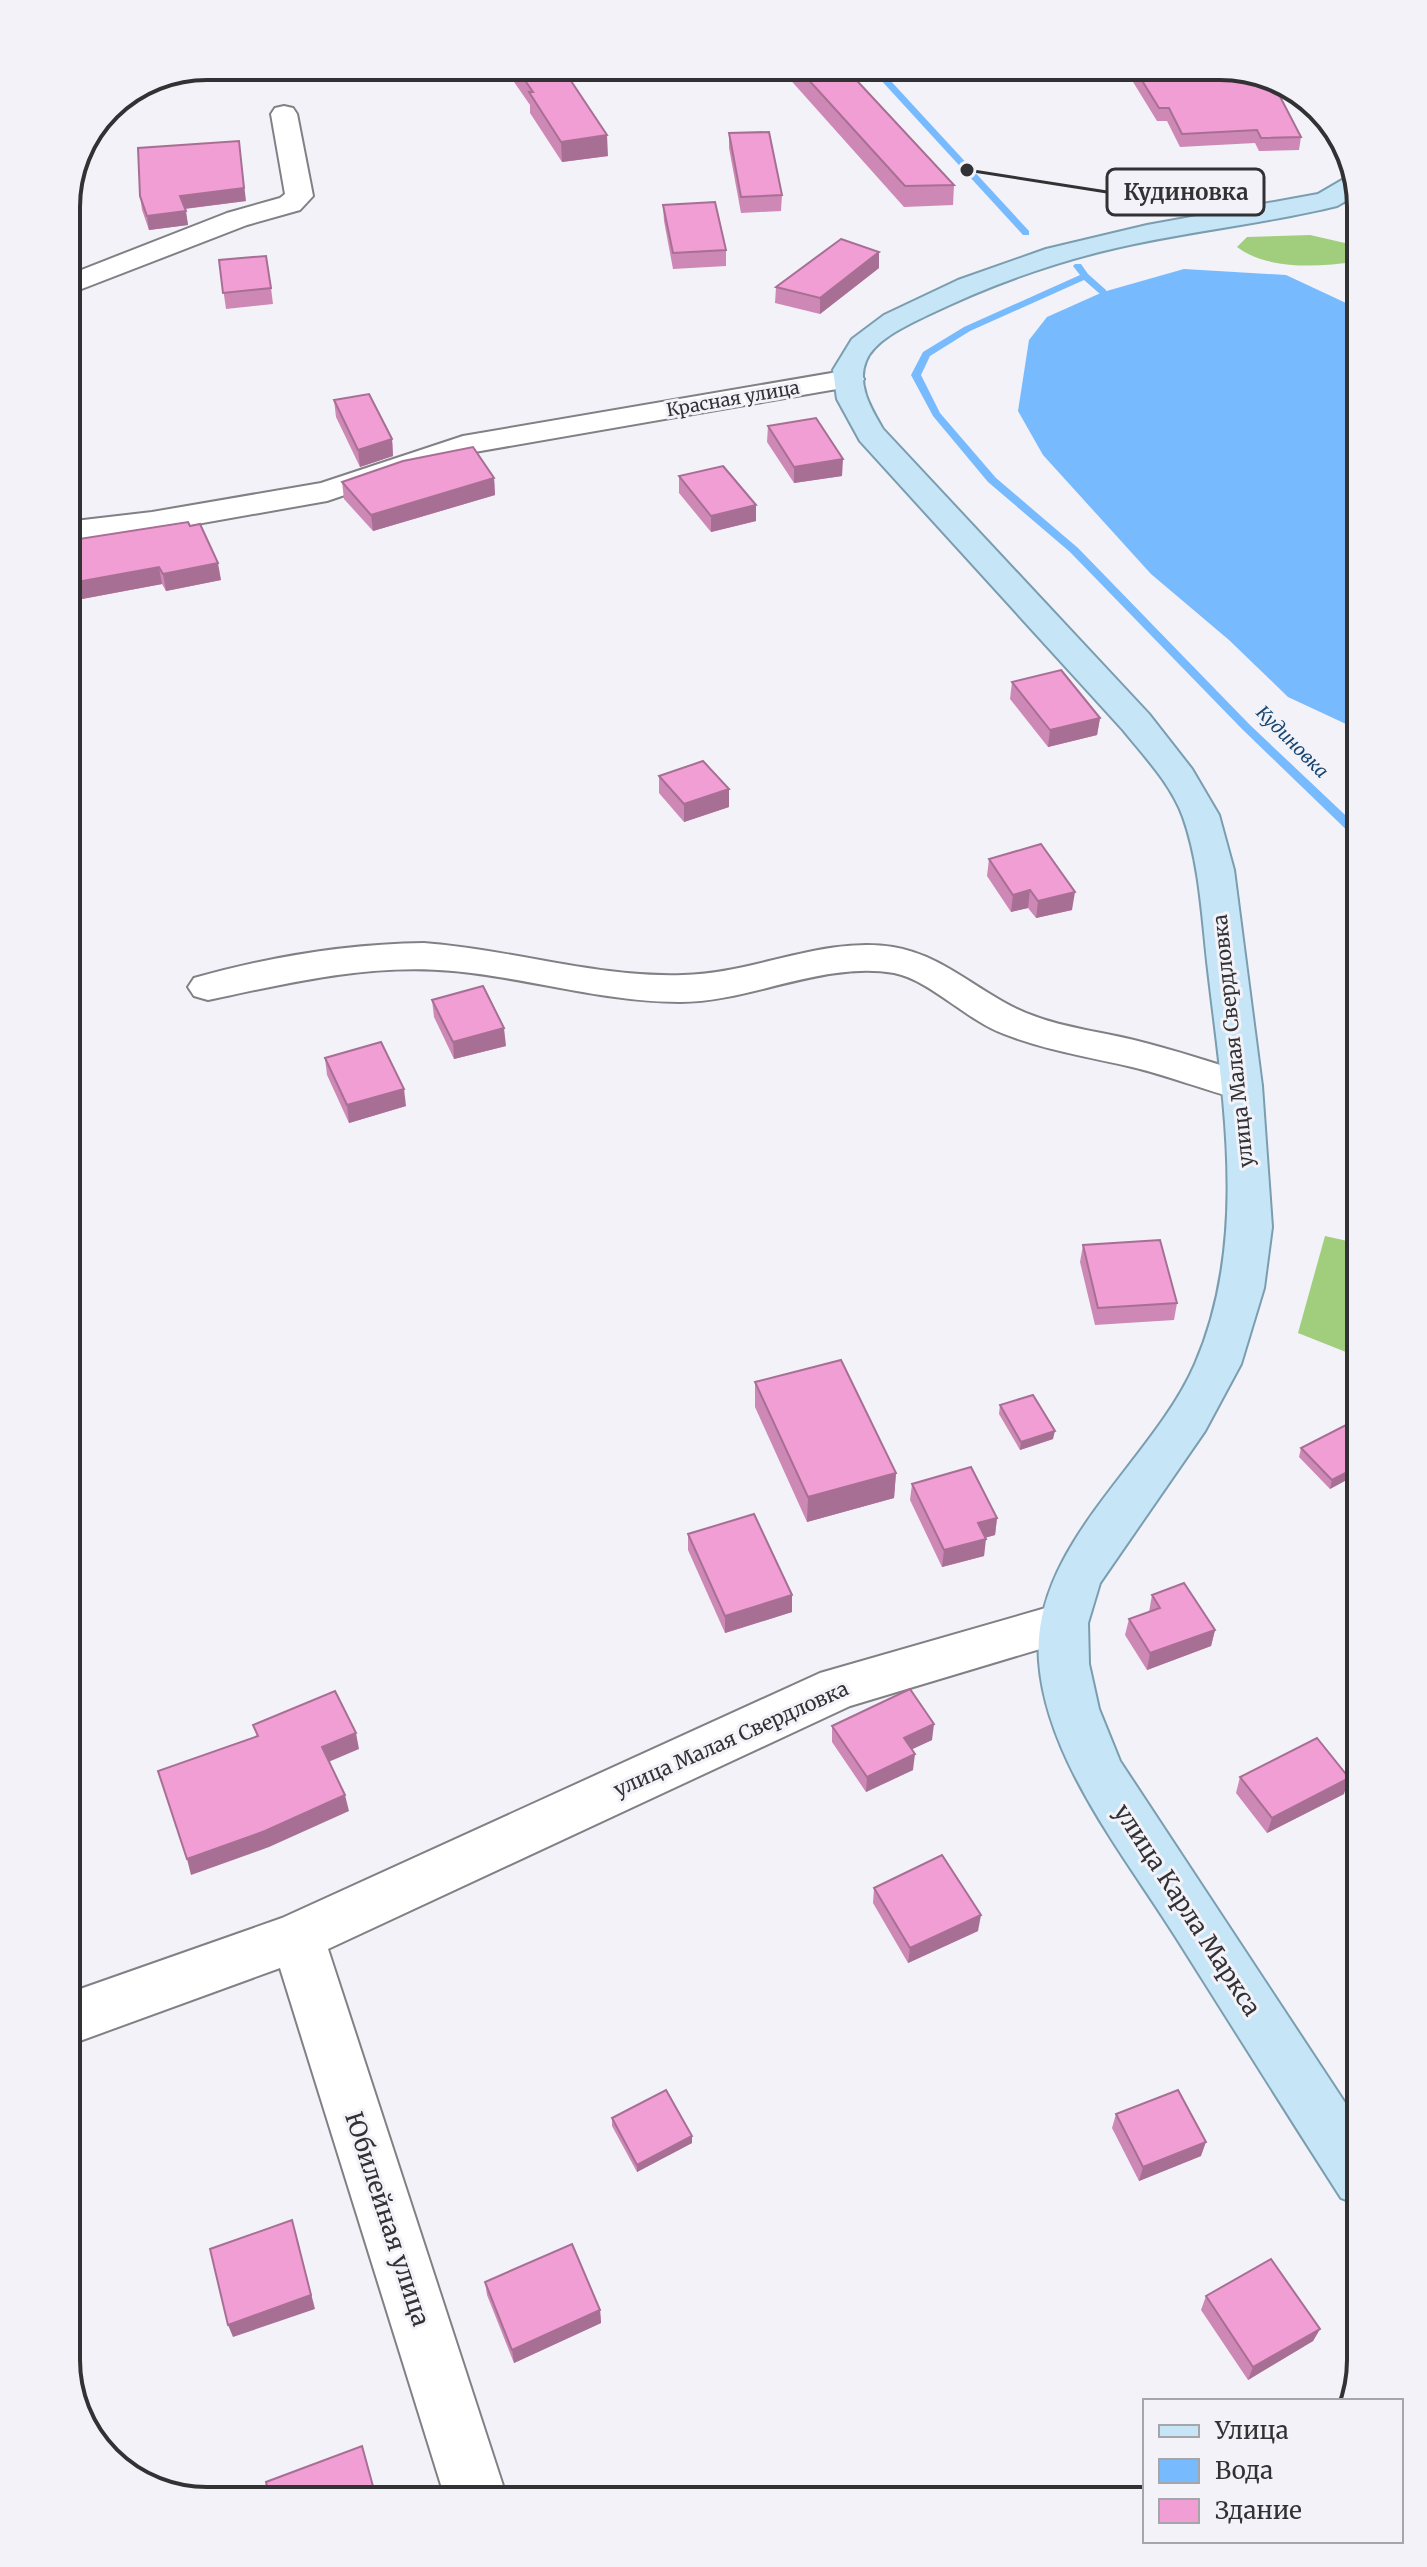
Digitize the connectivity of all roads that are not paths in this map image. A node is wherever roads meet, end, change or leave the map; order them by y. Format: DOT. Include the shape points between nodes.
graph roads {
  1 [pos="284,114"];
  2 [pos="1345,188"];
  3 [pos="80,281"];
  4 [pos="849,379"];
  5 [pos="80,530"];
  6 [pos="208,987"];
  7 [pos="1242,1086"];
  8 [pos="1063,1623"];
  9 [pos="297,1937"];
  10 [pos="80,2015"];
  11 [pos="1347,2156"];
  12 [pos="473,2487"];
  1 -- 3 [label="street" via="299,196 290,204 237,219"];
  2 -- 4 [label="main road" via="1327,200 1041,258 958,288 865,342 851,362"];
  4 -- 5 [label="street, Красная улица" via="463,445 327,491"];
  4 -- 7 [label="main road, улица Малая Свердловка" via="854,406 871,434 1136,722 1201,815 1215,870"];
  6 -- 7 [label="street" via="379,959 451,958 649,987 714,987 849,958 892,960 934,972 1000,1018 1069,1042 1131,1053"];
  7 -- 8 [label="main road, улица Малая Свердловка" via="1250,1227 1242,1288 1218,1364 1189,1418 1078,1576"];
  8 -- 9 [label="street, улица Малая Свердловка" via="838,1688"];
  8 -- 11 [label="main road, улица Карла Маркса" via="1064,1664 1074,1709 1099,1772"];
  9 -- 10 [label="street, улица Малая Свердловка"];
  9 -- 12 [label="street, Юбилейная улица"];
}
